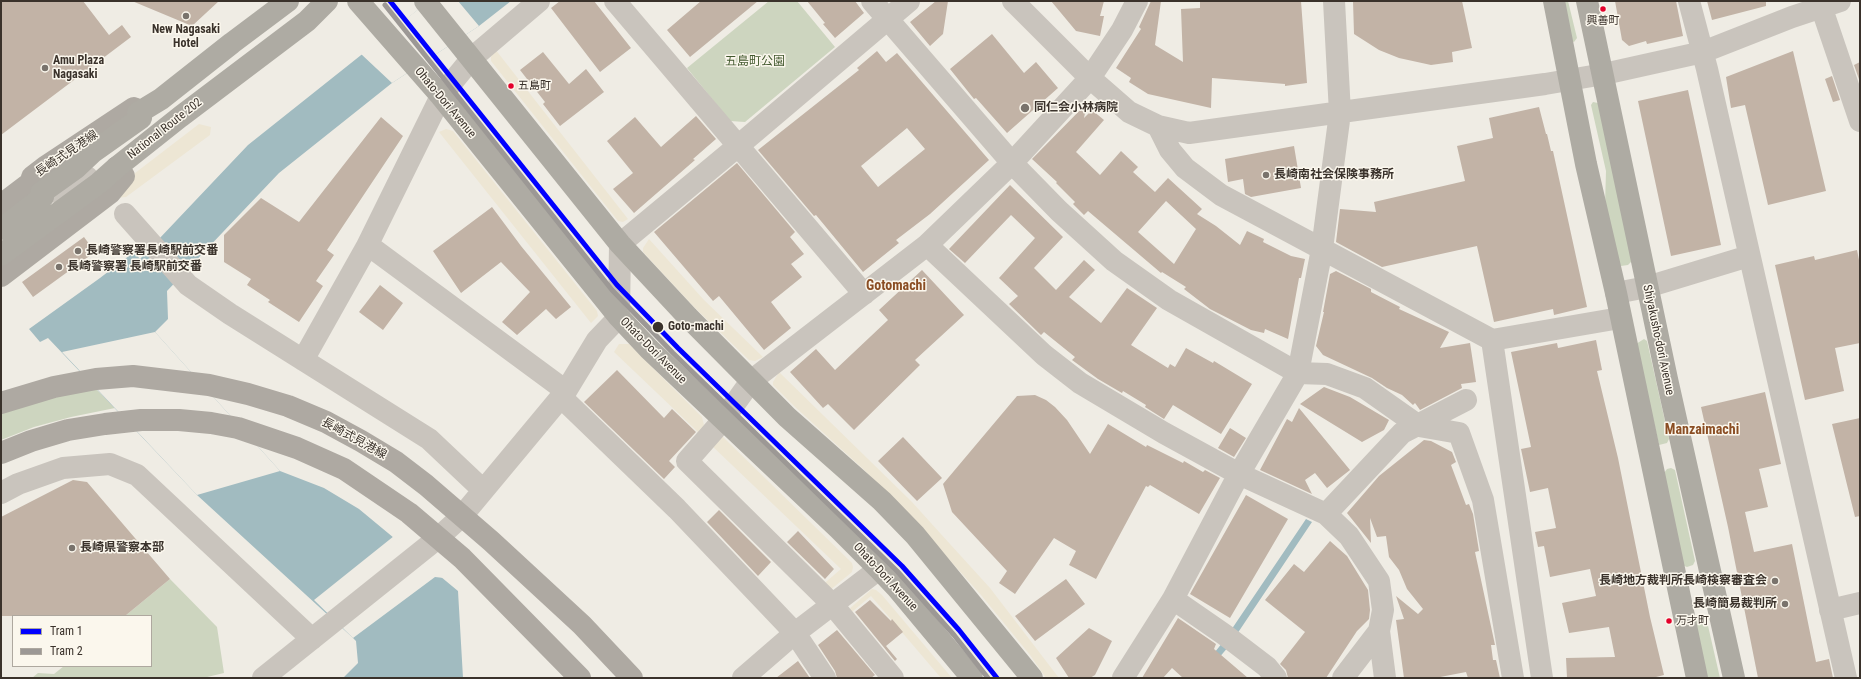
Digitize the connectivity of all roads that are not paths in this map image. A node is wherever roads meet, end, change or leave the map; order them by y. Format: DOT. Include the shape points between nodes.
graph roads {
  1 [pos="288,1"];
  2 [pos="327,1"];
  3 [pos="358,1"];
  4 [pos="425,1"];
  5 [pos="539,1"];
  6 [pos="615,1"];
  7 [pos="872,1"];
  8 [pos="909,1"];
  9 [pos="1013,1"];
  10 [pos="1137,1"];
  11 [pos="1334,1"];
  12 [pos="1554,1"];
  13 [pos="1587,1"];
  14 [pos="1690,1"];
  15 [pos="1831,4"];
  16 [pos="1790,9"];
  17 [pos="888,19"];
  18 [pos="466,52"];
  19 [pos="1703,52"];
  20 [pos="1604,74"];
  21 [pos="1090,78"];
  22 [pos="1570,80"];
  23 [pos="441,96"];
  24 [pos="138,113"];
  25 [pos="1340,114"];
  26 [pos="1860,121"];
  27 [pos="1158,126"];
  28 [pos="738,146"];
  29 [pos="1012,163"];
  30 [pos="93,181"];
  31 [pos="39,189"];
  32 [pos="1,205"];
  33 [pos="89,208"];
  34 [pos="125,214"];
  35 [pos="1,229"];
  36 [pos="620,244"];
  37 [pos="368,245"];
  38 [pos="927,245"];
  39 [pos="1322,249"];
  40 [pos="1,255"];
  41 [pos="1749,256"];
  42 [pos="1,276"];
  43 [pos="1647,287"];
  44 [pos="1616,293"];
  45 [pos="864,294"];
  46 [pos="619,317"];
  47 [pos="1620,318"];
  48 [pos="1492,340"];
  49 [pos="303,360"];
  50 [pos="1298,373"];
  51 [pos="751,381"];
  52 [pos="563,394"];
  53 [pos="1466,400"];
  54 [pos="1,403"];
  55 [pos="723,420"];
  56 [pos="1419,426"];
  57 [pos="1,453"];
  58 [pos="1239,474"];
  59 [pos="484,490"];
  60 [pos="1,493"];
  61 [pos="1326,514"];
  62 [pos="462,516"];
  63 [pos="438,538"];
  64 [pos="879,569"];
  65 [pos="1172,599"];
  66 [pos="1860,603"];
  67 [pos="832,604"];
  68 [pos="1830,610"];
  69 [pos="1379,631"];
  70 [pos="795,633"];
  71 [pos="312,638"];
  72 [pos="263,678"];
  73 [pos="580,678"];
  74 [pos="632,678"];
  75 [pos="743,678"];
  76 [pos="825,678"];
  77 [pos="893,678"];
  78 [pos="972,678"];
  79 [pos="1032,678"];
  80 [pos="1124,678"];
  81 [pos="1276,678"];
  82 [pos="1343,678"];
  83 [pos="1385,678"];
  84 [pos="1513,678"];
  85 [pos="1542,678"];
  86 [pos="1697,678"];
  87 [pos="1734,678"];
  88 [pos="1846,678"];
  1 -- 24 [label="highway, National Route 202" via="161,99"];
  2 -- 30 [label="highway, National Route 202" via="307,21 117,167"];
  3 -- 23 [label="highway, Ohato-Dori Avenue"];
  4 -- 18 [label="highway"];
  5 -- 18 [label="street"];
  6 -- 28 [label="street"];
  7 -- 17 [label="street"];
  8 -- 17 [label="street"];
  9 -- 21 [label="street"];
  10 -- 21 [label="street" via="1122,30"];
  11 -- 25 [label="street"];
  12 -- 22 [label="highway"];
  13 -- 20 [label="highway, Shiyakusho-dori Avenue"];
  14 -- 19 [label="street"];
  15 -- 16 [label="street"];
  15 -- 26 [label="street"];
  16 -- 19 [label="street"];
  17 -- 28 [label="street"];
  17 -- 29 [label="street"];
  18 -- 23 [label="street"];
  18 -- 36 [label="highway"];
  19 -- 20 [label="street"];
  19 -- 41 [label="street"];
  20 -- 22 [label="street"];
  20 -- 43 [label="highway, Shiyakusho-dori Avenue"];
  21 -- 27 [label="street" via="1129,112"];
  21 -- 29 [label="street"];
  22 -- 25 [label="street"];
  22 -- 44 [label="highway" via="1586,164"];
  23 -- 37 [label="street"];
  23 -- 46 [label="highway, Ohato-Dori Avenue"];
  24 -- 30 [label="highway, National Route 202" via="140,118 93,152"];
  24 -- 31 [label="main road, 長崎式見港線" via="134,108 32,177"];
  25 -- 27 [label="street" via="1189,133"];
  25 -- 39 [label="street"];
  27 -- 39 [label="street" via="1170,150 1185,168 1221,195"];
  28 -- 36 [label="street"];
  28 -- 45 [label="street"];
  29 -- 38 [label="street"];
  29 -- 50 [label="street" via="1059,211 1114,261 1169,300"];
  30 -- 31 [label="highway, National Route 202" via="41,193"];
  30 -- 33 [label="street"];
  30 -- 34 [label="street" via="128,211"];
  30 -- 40 [label="highway, National Route 202"];
  31 -- 32 [label="main road, 長崎式見港線"];
  31 -- 35 [label="highway, National Route 202"];
  33 -- 34 [label="street" via="108,202 116,206 122,216"];
  33 -- 42 [label="main road"];
  34 -- 49 [label="street" via="188,285"];
  36 -- 46 [label="street"];
  36 -- 51 [label="highway"];
  37 -- 49 [label="street"];
  37 -- 52 [label="street"];
  38 -- 45 [label="street"];
  38 -- 58 [label="street" via="1044,355 1080,383"];
  39 -- 48 [label="street"];
  39 -- 50 [label="street"];
  41 -- 43 [label="street"];
  41 -- 68 [label="street"];
  43 -- 44 [label="street"];
  43 -- 87 [label="highway, Shiyakusho-dori Avenue"];
  44 -- 47 [label="highway"];
  45 -- 51 [label="street"];
  46 -- 52 [label="street" via="597,340"];
  46 -- 55 [label="highway, Ohato-Dori Avenue"];
  47 -- 48 [label="street"];
  47 -- 86 [label="highway"];
  48 -- 85 [label="street"];
  49 -- 59 [label="street" via="429,439"];
  50 -- 56 [label="street" via="1327,374 1365,388"];
  50 -- 58 [label="street"];
  51 -- 55 [label="street"];
  51 -- 79 [label="highway" via="787,417 882,501 915,535"];
  52 -- 59 [label="street"];
  52 -- 70 [label="street"];
  53 -- 56 [label="street"];
  54 -- 62 [label="main road, 長崎式見港線" via="54,387 96,379 133,376 209,385 248,394 288,406 326,422 361,441 396,462"];
  55 -- 64 [label="highway, Ohato-Dori Avenue"];
  55 -- 67 [label="street" via="687,461"];
  56 -- 61 [label="street" via="1402,433"];
  56 -- 84 [label="street" via="1459,433 1483,500"];
  57 -- 63 [label="main road" via="68,430 141,420 180,420 238,428 297,448 344,470 409,513"];
  58 -- 61 [label="street"];
  58 -- 65 [label="street"];
  59 -- 62 [label="street"];
  60 -- 71 [label="street" via="63,468 110,464 137,475"];
  61 -- 69 [label="street" via="1349,536 1379,581 1383,610"];
  62 -- 63 [label="street"];
  62 -- 74 [label="main road, 長崎式見港線" via="582,625"];
  63 -- 71 [label="street"];
  63 -- 73 [label="main road" via="462,558"];
  64 -- 67 [label="street"];
  64 -- 78 [label="highway, Ohato-Dori Avenue"];
  65 -- 80 [label="street"];
  65 -- 81 [label="street" via="1225,635 1267,667"];
  66 -- 68 [label="street"];
  67 -- 70 [label="street"];
  67 -- 77 [label="street"];
  68 -- 88 [label="street"];
  69 -- 82 [label="street"];
  69 -- 83 [label="street"];
  70 -- 75 [label="street"];
  70 -- 76 [label="street"];
  71 -- 72 [label="street"];
}
